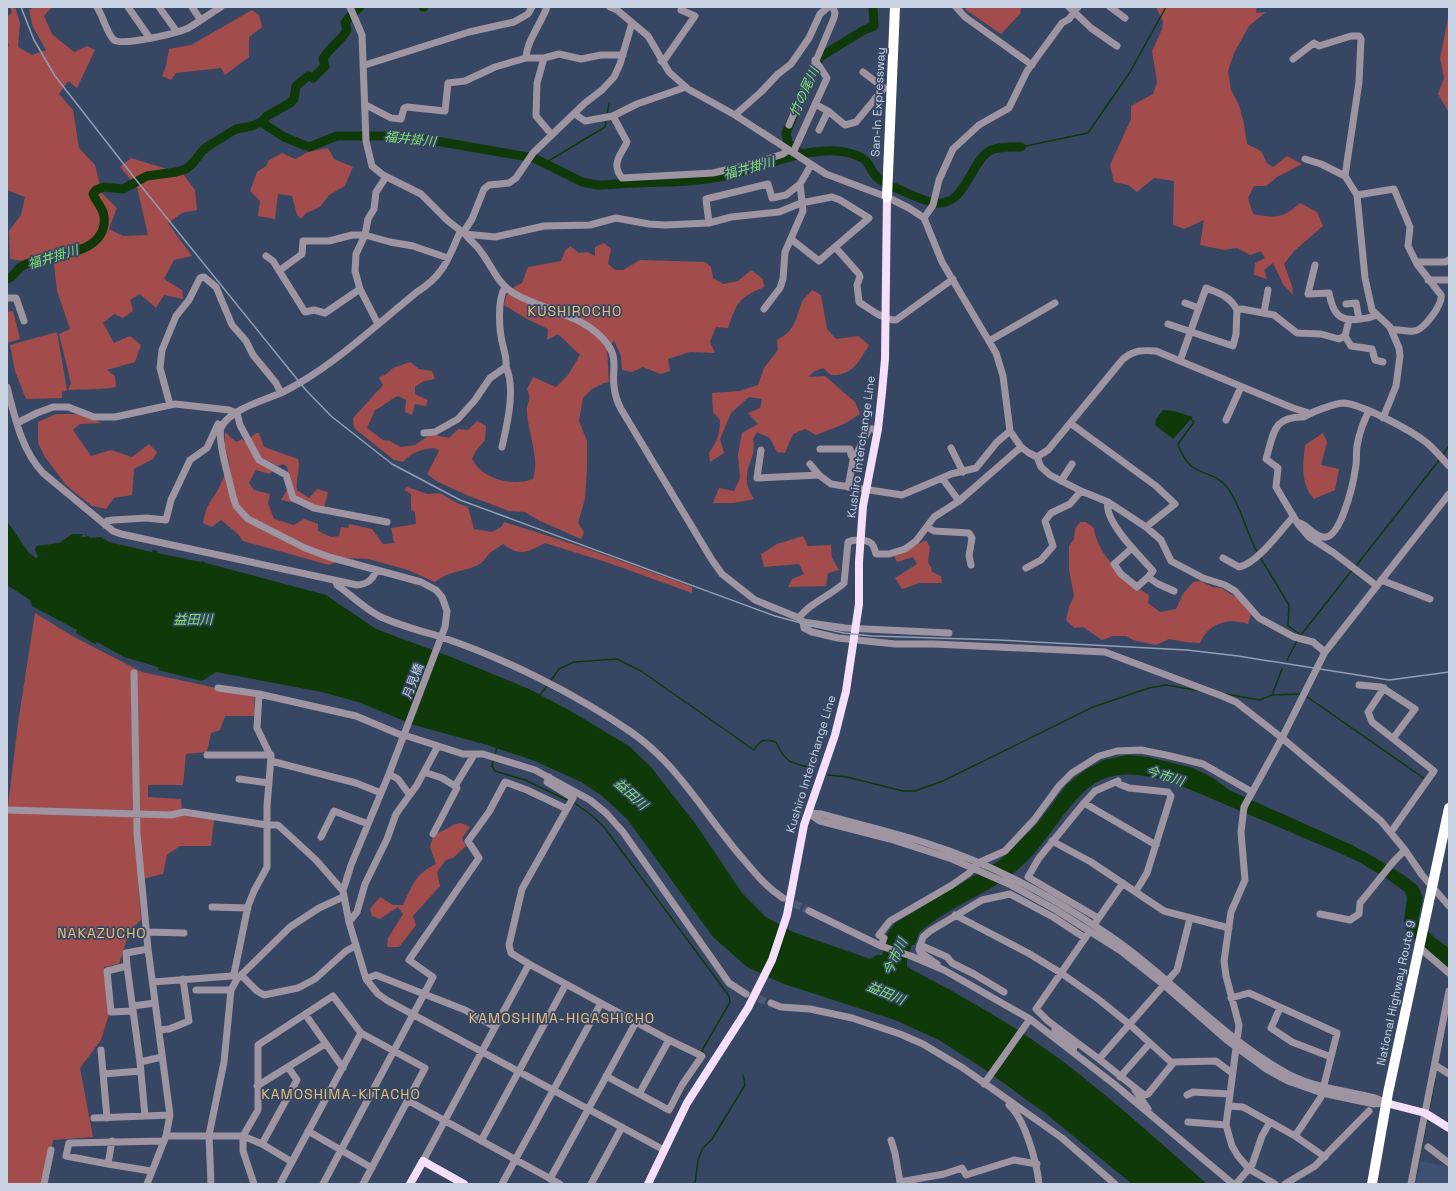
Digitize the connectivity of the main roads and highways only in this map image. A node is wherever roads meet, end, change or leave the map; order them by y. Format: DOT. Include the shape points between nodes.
graph roads {
  1 [pos="895,7"];
  2 [pos="887,197"];
  3 [pos="1449,808"];
  4 [pos="1386,1103"];
  5 [pos="1449,1128"];
  6 [pos="410,1184"];
  7 [pos="464,1184"];
  8 [pos="648,1184"];
  9 [pos="1372,1184"];
  1 -- 2 [label="highway, San-In Expressway"];
  2 -- 8 [label="main road, Kushiro Interchange Line" via="885,359 878,429 863,506 857,624 846,691 835,735 801,838 787,915 772,960 761,984 687,1103"];
  3 -- 4 [label="highway, National Highway Route 9"];
  4 -- 5 [label="main road" via="1425,1113"];
  4 -- 9 [label="highway, National Highway Route 9"];
  6 -- 7 [label="main road" via="423,1162"];
}
